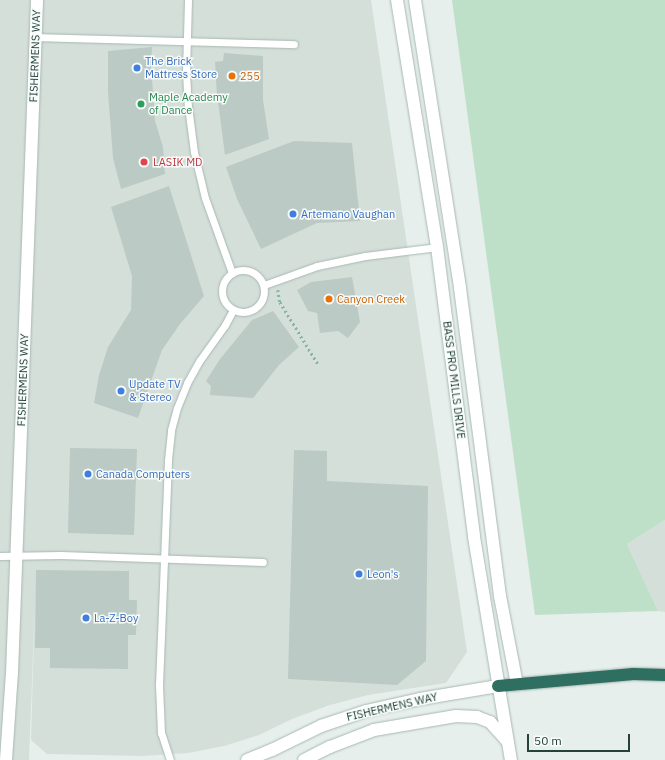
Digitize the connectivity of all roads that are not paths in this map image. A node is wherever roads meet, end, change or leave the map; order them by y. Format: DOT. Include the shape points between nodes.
graph roads {
  1 [pos="37,0"];
  2 [pos="188,0"];
  3 [pos="397,0"];
  4 [pos="415,0"];
  5 [pos="36,37"];
  6 [pos="186,40"];
  7 [pos="294,44"];
  8 [pos="437,247"];
  9 [pos="232,273"];
  10 [pos="264,285"];
  11 [pos="233,310"];
  12 [pos="0,556"];
  13 [pos="16,556"];
  14 [pos="164,559"];
  15 [pos="263,562"];
  16 [pos="665,675"];
  17 [pos="517,684"];
  18 [pos="498,686"];
  19 [pos="507,741"];
  20 [pos="6,760"];
  21 [pos="170,760"];
  22 [pos="246,760"];
  23 [pos="304,760"];
  24 [pos="511,760"];
  1 -- 5 [label="street, FISHERMENS WAY"];
  2 -- 6 [label="lane"];
  3 -- 8 [label="street, BASS PRO MILLS DRIVE"];
  4 -- 17 [label="street, BASS PRO MILLS DRIVE" via="460,288 500,596"];
  5 -- 6 [label="lane"];
  5 -- 13 [label="street, FISHERMENS WAY"];
  6 -- 7 [label="lane"];
  6 -- 9 [label="lane" via="188,106 194,152 205,198"];
  8 -- 10 [label="lane" via="348,259 317,266"];
  8 -- 18 [label="street, BASS PRO MILLS DRIVE" via="474,537"];
  9 -- 10 [label="lane" via="246,270 253,272"];
  9 -- 11 [label="lane" via="223,284 222,292 223,299"];
  10 -- 11 [label="lane" via="264,298 254,309 247,312"];
  11 -- 14 [label="lane" via="200,360 177,408 171,430 168,460"];
  12 -- 13 [label="lane"];
  13 -- 14 [label="lane"];
  13 -- 20 [label="street, FISHERMENS WAY"];
  14 -- 15 [label="lane"];
  14 -- 21 [label="lane" via="159,715 161,733"];
  16 -- 17 [label="highway" via="633,674"];
  17 -- 18 [label="highway"];
  18 -- 19 [label="street, BASS PRO MILLS DRIVE"];
  18 -- 22 [label="street, FISHERMENS WAY" via="366,711 321,726"];
  19 -- 23 [label="street, FISHERMENS WAY" via="490,722 477,717 456,716 374,730"];
  19 -- 24 [label="street, BASS PRO MILLS DRIVE"];
}
